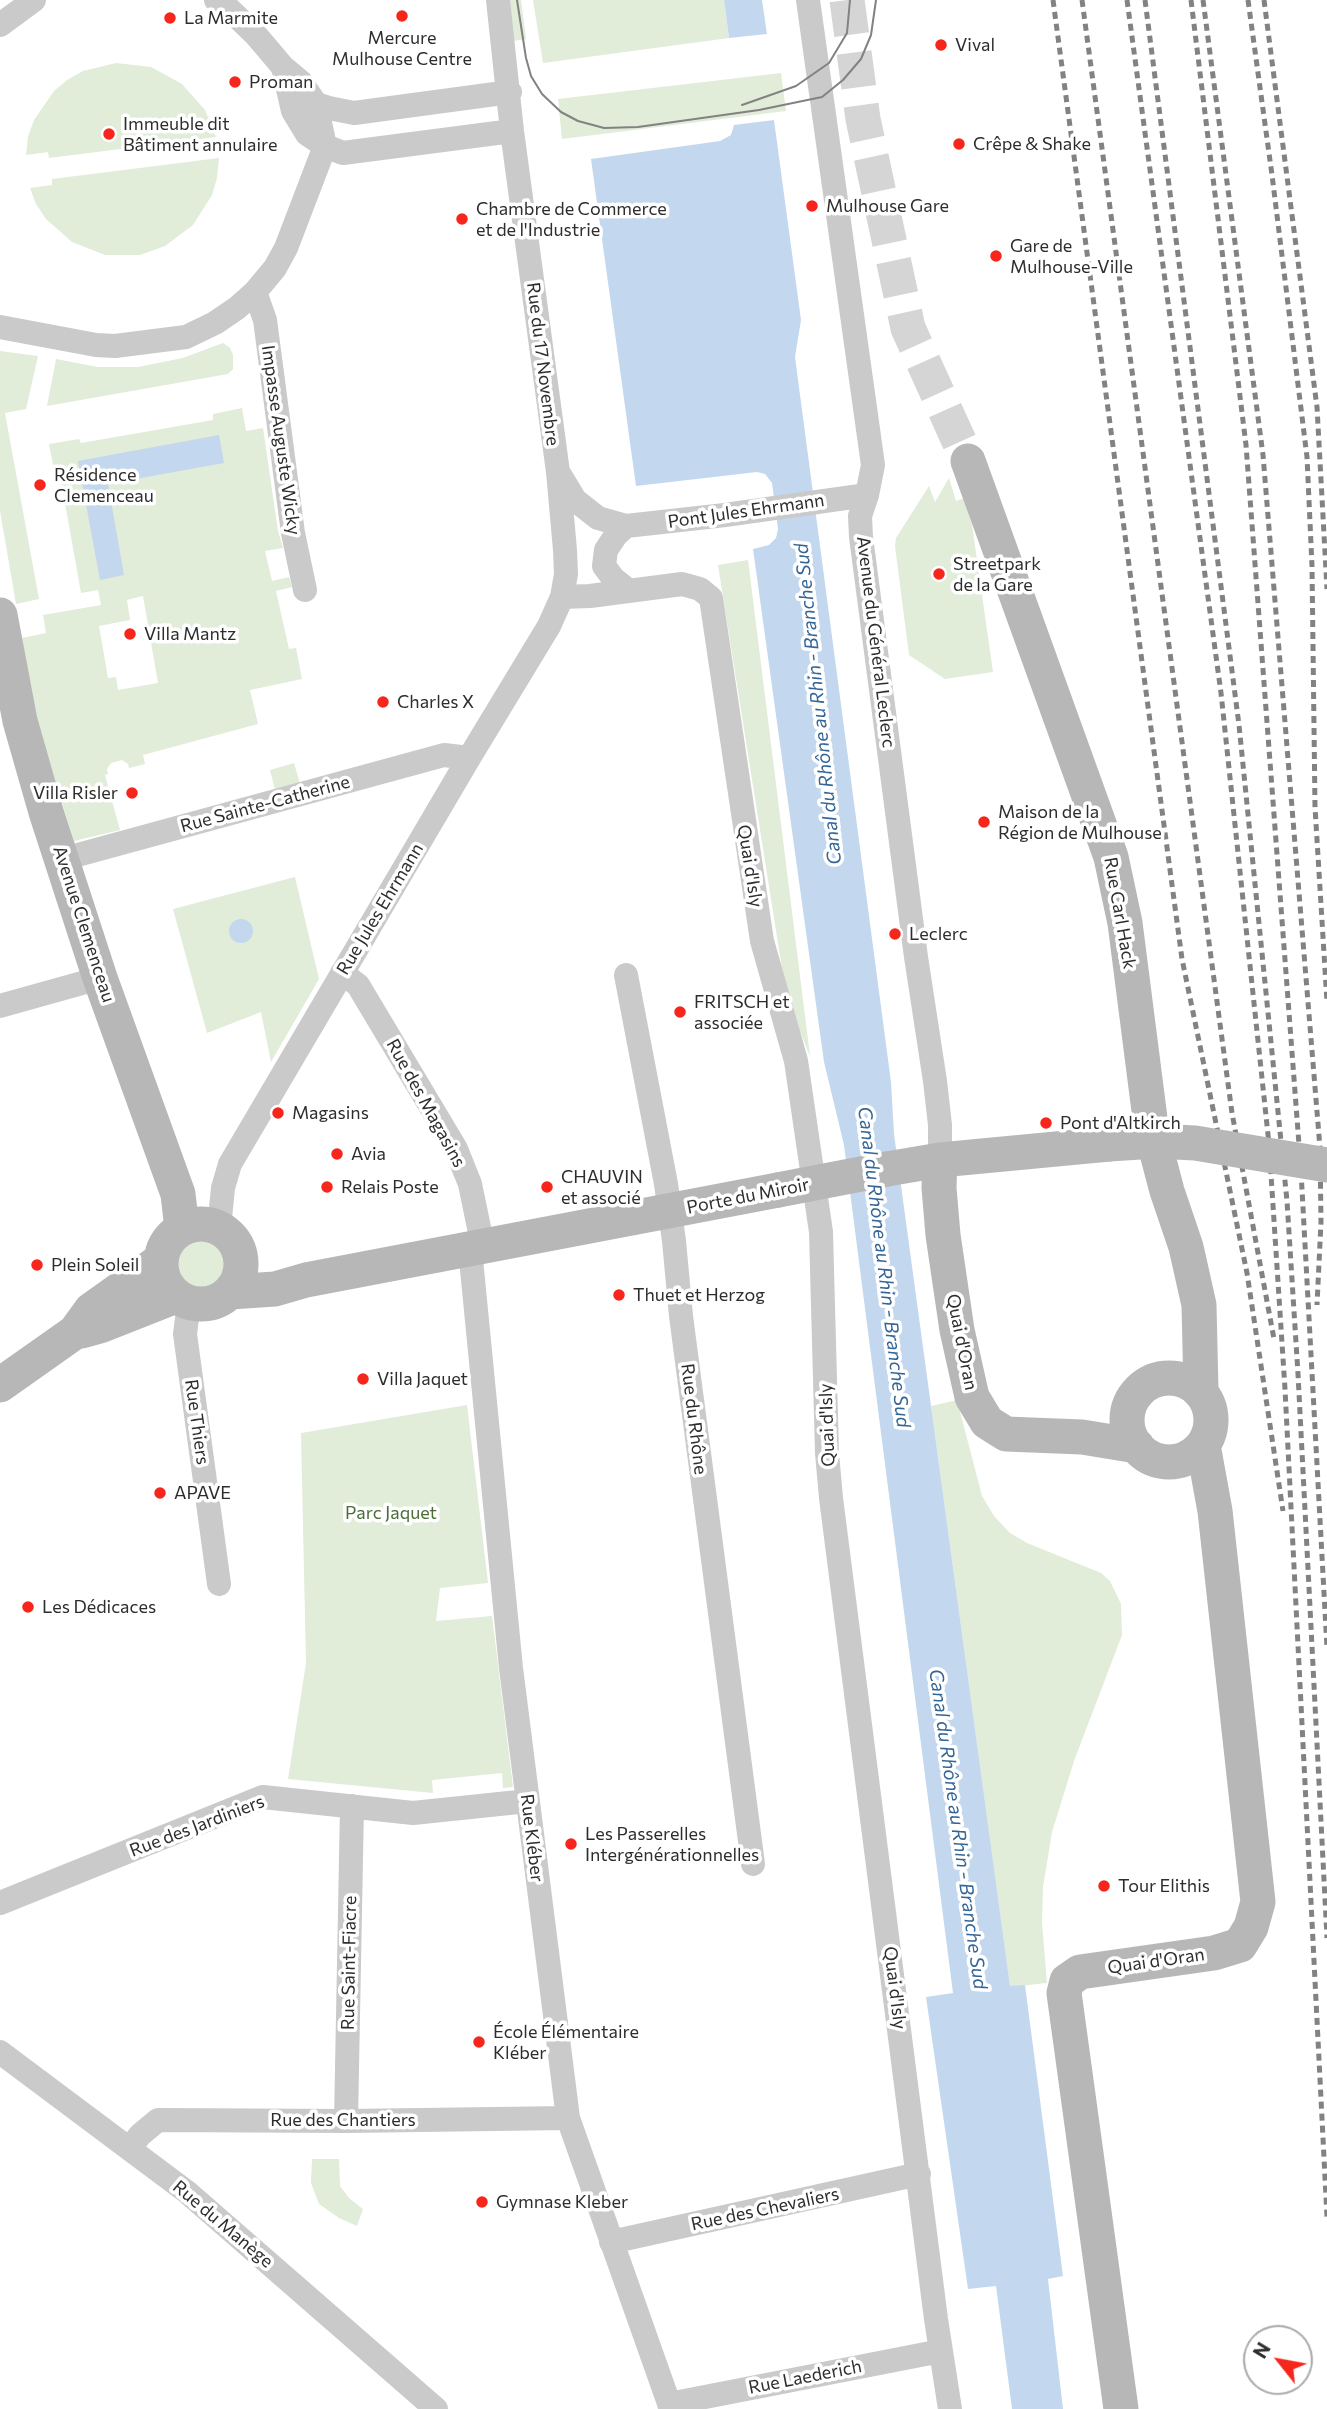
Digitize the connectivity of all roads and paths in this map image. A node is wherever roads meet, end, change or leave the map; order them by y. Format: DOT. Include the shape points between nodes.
graph roads {
  1 [pos="34,0"];
  2 [pos="216,0"];
  3 [pos="498,0"];
  4 [pos="808,0"];
  5 [pos="0,25"];
  6 [pos="283,68"];
  7 [pos="510,92"];
  8 [pos="316,104"];
  9 [pos="512,131"];
  10 [pos="325,146"];
  11 [pos="255,292"];
  12 [pos="0,327"];
  13 [pos="968,461"];
  14 [pos="558,472"];
  15 [pos="867,495"];
  16 [pos="626,526"];
  17 [pos="304,590"];
  18 [pos="628,590"];
  19 [pos="562,597"];
  20 [pos="0,615"];
  21 [pos="10,726"];
  22 [pos="469,758"];
  23 [pos="63,859"];
  24 [pos="342,973"];
  25 [pos="626,975"];
  26 [pos="100,978"];
  27 [pos="0,1006"];
  28 [pos="930,1162"];
  29 [pos="1327,1165"];
  30 [pos="670,1211"];
  31 [pos="183,1229"];
  32 [pos="228,1237"];
  33 [pos="476,1248"];
  34 [pos="161,1260"];
  35 [pos="306,1280"];
  36 [pos="230,1292"];
  37 [pos="182,1299"];
  38 [pos="75,1332"];
  39 [pos="0,1385"];
  40 [pos="1186,1385"];
  41 [pos="1129,1409"];
  42 [pos="1082,1437"];
  43 [pos="1137,1446"];
  44 [pos="1190,1453"];
  45 [pos="219,1584"];
  46 [pos="528,1801"];
  47 [pos="352,1806"];
  48 [pos="753,1864"];
  49 [pos="0,1903"];
  50 [pos="0,2052"];
  51 [pos="568,2119"];
  52 [pos="346,2121"];
  53 [pos="130,2148"];
  54 [pos="919,2174"];
  55 [pos="611,2242"];
  56 [pos="941,2351"];
  57 [pos="410,2399"];
  58 [pos="670,2407"];
  59 [pos="436,2409"];
  60 [pos="950,2409"];
  61 [pos="1121,2409"];
  1 -- 5 [label="street"];
  2 -- 6 [label="street" via="256,34"];
  3 -- 7 [label="street, Rue du 17 Novembre"];
  4 -- 15 [label="street, Avenue du Général Leclerc" via="873,465"];
  6 -- 8 [label="street"];
  6 -- 10 [label="street" via="293,111 307,134"];
  7 -- 8 [label="street" via="354,113"];
  7 -- 9 [label="street, Rue du 17 Novembre"];
  8 -- 10 [label="street"];
  9 -- 10 [label="street" via="343,153"];
  9 -- 14 [label="street, Rue du 17 Novembre"];
  10 -- 11 [label="street" via="286,248"];
  11 -- 12 [label="street" via="215,323 186,337 167,340 105,346"];
  11 -- 17 [label="street, Impasse Auguste Wicky" via="265,320"];
  13 -- 40 [label="street, Rue Carl Hack" via="1111,857 1125,923 1152,1134 1199,1306 1199,1339"];
  14 -- 16 [label="street" via="575,500 598,518"];
  14 -- 19 [label="street, Rue du 17 Novembre" via="566,574"];
  15 -- 16 [label="street, Pont Jules Ehrmann"];
  15 -- 28 [label="street, Avenue du Général Leclerc" via="860,516 861,537 940,1125"];
  16 -- 18 [label="street" via="606,550 604,566"];
  18 -- 19 [label="street, Quai d'Isly"];
  18 -- 54 [label="street, Quai d'Isly" via="682,584 711,598 762,941 796,1060 821,1232 831,1498"];
  19 -- 22 [label="street, Rue Jules Ehrmann" via="550,626"];
  20 -- 21 [label="street, Avenue Clemenceau"];
  21 -- 23 [label="street, Avenue Clemenceau"];
  22 -- 23 [label="street, Rue Sainte-Catherine" via="444,755"];
  22 -- 24 [label="street, Rue Jules Ehrmann"];
  23 -- 26 [label="street, Avenue Clemenceau"];
  24 -- 32 [label="street, Rue Jules Ehrmann" via="230,1164 223,1188"];
  24 -- 33 [label="street, Rue des Magasins" via="358,985 456,1149 470,1184"];
  25 -- 30 [label="street, Rue du Rhône"];
  26 -- 27 [label="street"];
  26 -- 31 [label="street, Avenue Clemenceau" via="178,1194"];
  28 -- 29 [label="street, Porte du Miroir, bridge" via="1156,1141"];
  28 -- 30 [label="street, Porte du Miroir, bridge"];
  28 -- 42 [label="street, Quai d'Oran" via="939,1188 957,1330 972,1397 986,1422 1006,1434"];
  30 -- 33 [label="street, Porte du Miroir"];
  30 -- 48 [label="street, Rue du Rhône"];
  31 -- 32 [label="street" via="207,1224"];
  31 -- 34 [label="street" via="172,1237"];
  32 -- 35 [label="street" via="256,1259"];
  32 -- 36 [label="street" via="241,1259 241,1273"];
  33 -- 35 [label="street, Porte du Miroir"];
  33 -- 46 [label="street, Rue Kléber" via="511,1668"];
  34 -- 37 [label="street" via="167,1286"];
  34 -- 38 [label="street" via="91,1310"];
  35 -- 36 [label="street, Porte du Miroir" via="275,1289"];
  36 -- 37 [label="street" via="211,1303"];
  37 -- 38 [label="street"];
  37 -- 45 [label="street, Rue Thiers"];
  38 -- 39 [label="street"];
  40 -- 41 [label="street" via="1158,1379 1135,1396"];
  40 -- 44 [label="street" via="1208,1404 1211,1418 1210,1432"];
  41 -- 42 [label="street"];
  41 -- 43 [label="street" via="1127,1422"];
  42 -- 43 [label="street, Quai d'Oran"];
  43 -- 44 [label="street" via="1154,1459"];
  44 -- 61 [label="street, Quai d'Oran" via="1215,1511 1258,1902 1240,1945 1214,1953 1080,1972 1067,1981 1064,1993"];
  46 -- 47 [label="street, Rue des Jardiniers" via="413,1813"];
  46 -- 51 [label="street, Rue Kléber"];
  47 -- 49 [label="street, Rue des Jardiniers" via="263,1797"];
  47 -- 52 [label="street, Rue Saint-Fiacre"];
  50 -- 53 [label="street, Rue du Manège"];
  51 -- 52 [label="street, Rue des Chantiers"];
  51 -- 55 [label="street, Rue Kléber"];
  52 -- 53 [label="street, Rue des Chantiers" via="158,2120"];
  53 -- 57 [label="street, Rue du Manège" via="187,2192"];
  54 -- 55 [label="street, Rue des Chevaliers"];
  54 -- 56 [label="street, Quai d'Isly"];
  55 -- 58 [label="street, Rue Kléber"];
  56 -- 58 [label="street, Rue Laederich"];
  56 -- 60 [label="street, Quai d'Isly"];
  57 -- 59 [label="street, Rue du Manège"];
}
